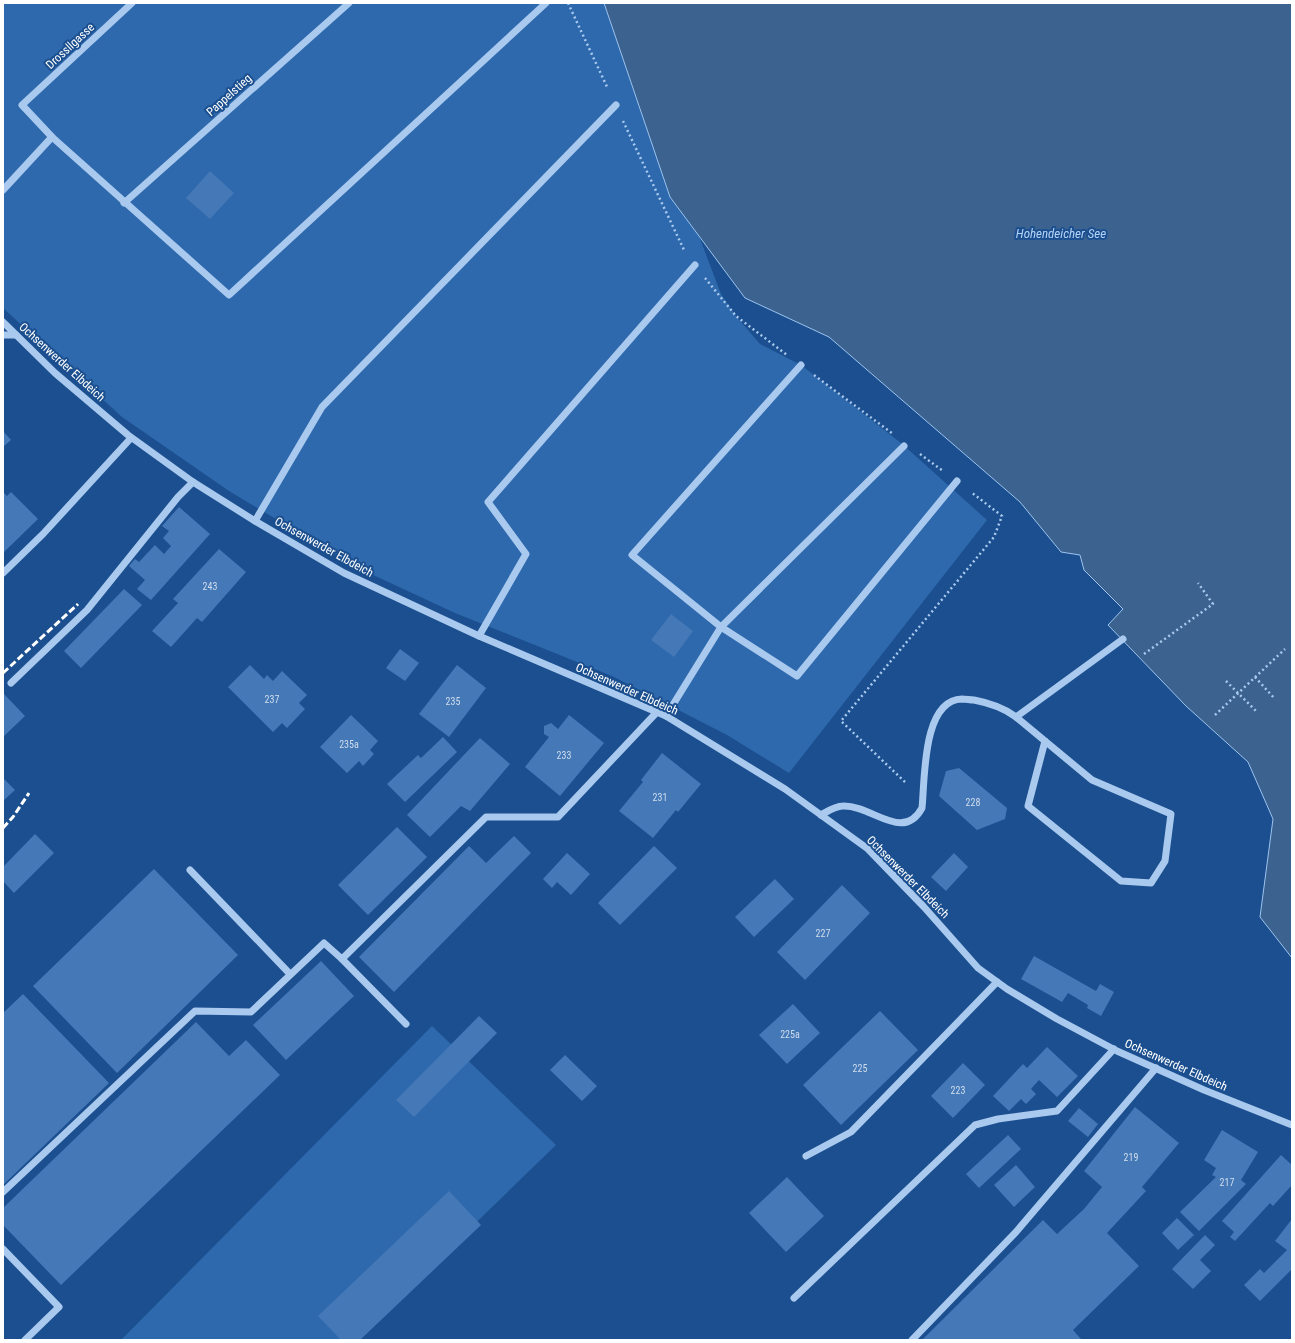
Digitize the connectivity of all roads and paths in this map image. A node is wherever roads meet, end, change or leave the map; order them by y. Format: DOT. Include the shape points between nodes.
graph roads {
  1 [pos="132,3"];
  2 [pos="349,3"];
  3 [pos="546,3"];
  4 [pos="568,3"];
  5 [pos="616,105"];
  6 [pos="52,137"];
  7 [pos="3,190"];
  8 [pos="124,203"];
  9 [pos="695,265"];
  10 [pos="3,322"];
  11 [pos="3,335"];
  12 [pos="16,335"];
  13 [pos="801,365"];
  14 [pos="894,435"];
  15 [pos="131,438"];
  16 [pos="904,446"];
  17 [pos="919,453"];
  18 [pos="956,481"];
  19 [pos="193,482"];
  20 [pos="254,521"];
  21 [pos="3,573"];
  22 [pos="1198,583"];
  23 [pos="721,627"];
  24 [pos="479,636"];
  25 [pos="1123,639"];
  26 [pos="1285,649"];
  27 [pos="1144,654"];
  28 [pos="1255,677"];
  29 [pos="1226,681"];
  30 [pos="11,683"];
  31 [pos="1275,699"];
  32 [pos="657,712"];
  33 [pos="1258,712"];
  34 [pos="1215,715"];
  35 [pos="666,716"];
  36 [pos="1016,717"];
  37 [pos="1045,741"];
  38 [pos="922,808"];
  39 [pos="821,815"];
  40 [pos="190,870"];
  41 [pos="342,959"];
  42 [pos="290,974"];
  43 [pos="997,982"];
  44 [pos="406,1024"];
  45 [pos="1114,1049"];
  46 [pos="1156,1068"];
  47 [pos="1292,1125"];
  48 [pos="806,1156"];
  49 [pos="3,1192"];
  50 [pos="3,1249"];
  51 [pos="794,1298"];
  52 [pos="24,1340"];
  53 [pos="912,1340"];
  1 -- 6 [label="street, Drossllgasse" via="22,105"];
  2 -- 8 [label="street, Pappelstieg"];
  3 -- 8 [label="street" via="229,295"];
  4 -- 5 [label="path"];
  5 -- 9 [label="path" via="686,255"];
  5 -- 20 [label="street" via="322,407"];
  6 -- 7 [label="street"];
  6 -- 8 [label="street"];
  9 -- 13 [label="path" via="736,316"];
  9 -- 24 [label="street" via="488,502 526,554"];
  10 -- 12 [label="street, Ochsenwerder Elbdeich"];
  11 -- 12 [label="street"];
  12 -- 15 [label="street, Ochsenwerder Elbdeich" via="55,373"];
  13 -- 14 [label="path"];
  13 -- 23 [label="street" via="632,555"];
  15 -- 19 [label="street, Ochsenwerder Elbdeich"];
  15 -- 21 [label="street" via="43,534"];
  16 -- 23 [label="street"];
  17 -- 18 [label="path"];
  18 -- 23 [label="street" via="797,676"];
  18 -- 38 [label="path" via="1002,516 994,537 841,721 902,778"];
  19 -- 20 [label="street, Ochsenwerder Elbdeich"];
  19 -- 30 [label="street" via="87,610"];
  20 -- 24 [label="street, Ochsenwerder Elbdeich" via="344,574"];
  22 -- 27 [label="path" via="1213,604"];
  23 -- 35 [label="street"];
  24 -- 32 [label="street, Ochsenwerder Elbdeich"];
  25 -- 36 [label="street"];
  26 -- 28 [label="path"];
  28 -- 31 [label="path"];
  28 -- 34 [label="path"];
  29 -- 33 [label="path"];
  32 -- 35 [label="street, Ochsenwerder Elbdeich"];
  32 -- 41 [label="street" via="558,817 486,817"];
  35 -- 39 [label="street, Ochsenwerder Elbdeich" via="785,789"];
  36 -- 37 [label="street"];
  36 -- 38 [label="street" via="988,702 961,698 948,704 939,713 930,730"];
  37 -- 37 [label="street" via="1028,806 1121,881 1151,883 1165,861 1171,814 1092,780"];
  38 -- 39 [label="street" via="914,819 903,824 853,806 834,807"];
  39 -- 43 [label="street, Ochsenwerder Elbdeich" via="868,849 978,968"];
  40 -- 42 [label="street"];
  41 -- 42 [label="street" via="324,943"];
  41 -- 44 [label="street"];
  42 -- 49 [label="street" via="251,1012 195,1011"];
  43 -- 45 [label="street, Ochsenwerder Elbdeich" via="1057,1019"];
  43 -- 48 [label="street" via="851,1132"];
  45 -- 46 [label="street, Ochsenwerder Elbdeich"];
  45 -- 51 [label="street" via="1057,1111 985,1121 975,1125"];
  46 -- 47 [label="street, Ochsenwerder Elbdeich"];
  46 -- 53 [label="street" via="1016,1232"];
  50 -- 52 [label="street" via="59,1307"];
}
